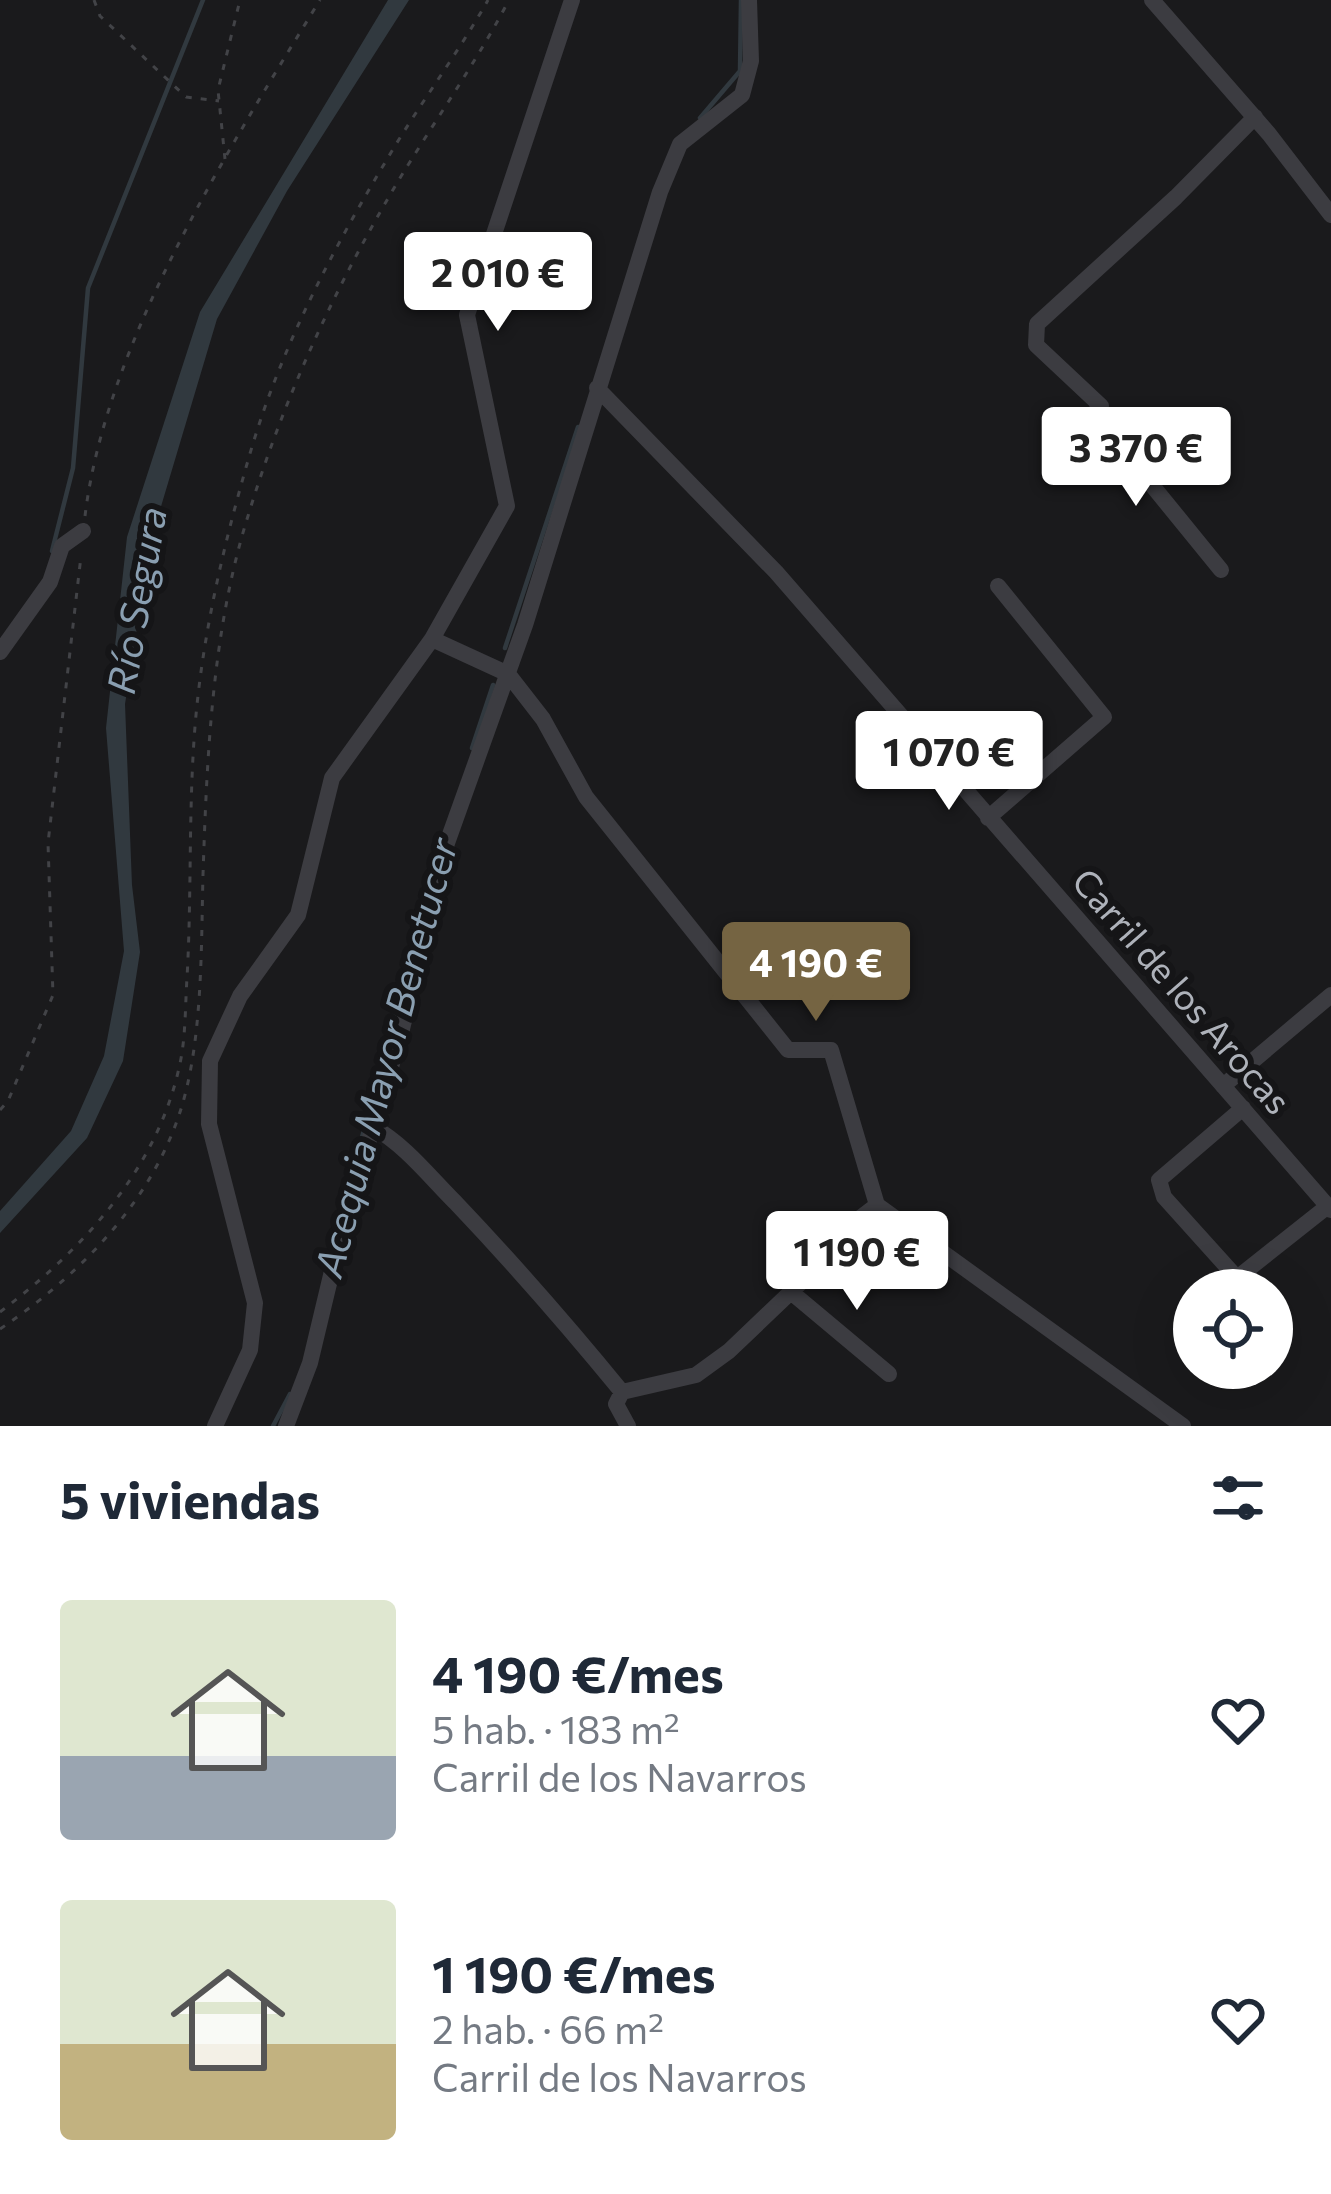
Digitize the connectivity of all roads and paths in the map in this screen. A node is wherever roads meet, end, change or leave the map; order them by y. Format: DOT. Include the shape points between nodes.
graph roads {
  1 [pos="94,0"];
  2 [pos="240,0"];
  3 [pos="320,0"];
  4 [pos="488,0"];
  5 [pos="509,0"];
  6 [pos="572,0"];
  7 [pos="749,0"];
  8 [pos="1152,0"];
  9 [pos="220,101"];
  10 [pos="1255,117"];
  11 [pos="225,160"];
  12 [pos="1331,215"];
  13 [pos="597,388"];
  14 [pos="1094,414"];
  15 [pos="1061,448"];
  16 [pos="83,531"];
  17 [pos="1221,570"];
  18 [pos="998,586"];
  19 [pos="432,639"];
  20 [pos="0,652"];
  21 [pos="508,674"];
  22 [pos="988,818"];
  23 [pos="1331,995"];
  24 [pos="1223,1086"];
  25 [pos="1243,1108"];
  26 [pos="0,1110"];
  27 [pos="373,1126"];
  28 [pos="877,1205"];
  29 [pos="1329,1208"];
  30 [pos="791,1292"];
  31 [pos="0,1312"];
  32 [pos="0,1329"];
  33 [pos="889,1374"];
  34 [pos="622,1392"];
  35 [pos="214,1426"];
  36 [pos="286,1426"];
  37 [pos="628,1426"];
  38 [pos="1183,1426"];
  1 -- 9 [label="path" via="100,16 186,97"];
  2 -- 9 [label="path"];
  3 -- 11 [label="path"];
  4 -- 31 [label="path" via="338,247 268,395 249,458 196,713 185,1012 179,1068 159,1129 85,1238"];
  5 -- 32 [label="path" via="318,330 245,523 208,748 196,1016 178,1118 126,1214 83,1263"];
  6 -- 19 [label="street" via="467,315 507,506"];
  7 -- 13 [label="street" via="751,62 742,95 680,144"];
  8 -- 10 [label="street"];
  9 -- 11 [label="path"];
  10 -- 12 [label="street"];
  10 -- 14 [label="street" via="1037,325 1036,345 1101,406"];
  11 -- 16 [label="path" via="127,353"];
  13 -- 21 [label="street"];
  13 -- 22 [label="street, Carril de los Arocas" via="776,572"];
  14 -- 15 [label="street"];
  14 -- 17 [label="street"];
  16 -- 20 [label="street" via="62,546 50,582"];
  16 -- 26 [label="path" via="48,843 53,995"];
  18 -- 22 [label="street" via="1104,718"];
  19 -- 21 [label="street"];
  19 -- 35 [label="street" via="332,778 298,915 240,996 210,1061 209,1124 255,1303 250,1350"];
  21 -- 27 [label="street" via="447,843"];
  21 -- 28 [label="street" via="586,797 788,1050 831,1050"];
  22 -- 24 [label="street, Carril de los Arocas"];
  23 -- 24 [label="street"];
  24 -- 25 [label="street, Carril de los Arocas"];
  25 -- 29 [label="street, Carril de los Arocas"];
  25 -- 29 [label="street" via="1159,1180 1164,1197 1237,1278"];
  27 -- 34 [label="street" via="485,1234"];
  27 -- 36 [label="street"];
  28 -- 30 [label="street"];
  28 -- 38 [label="street"];
  30 -- 33 [label="street"];
  30 -- 34 [label="street" via="696,1375"];
  34 -- 37 [label="street" via="616,1404"];
}
